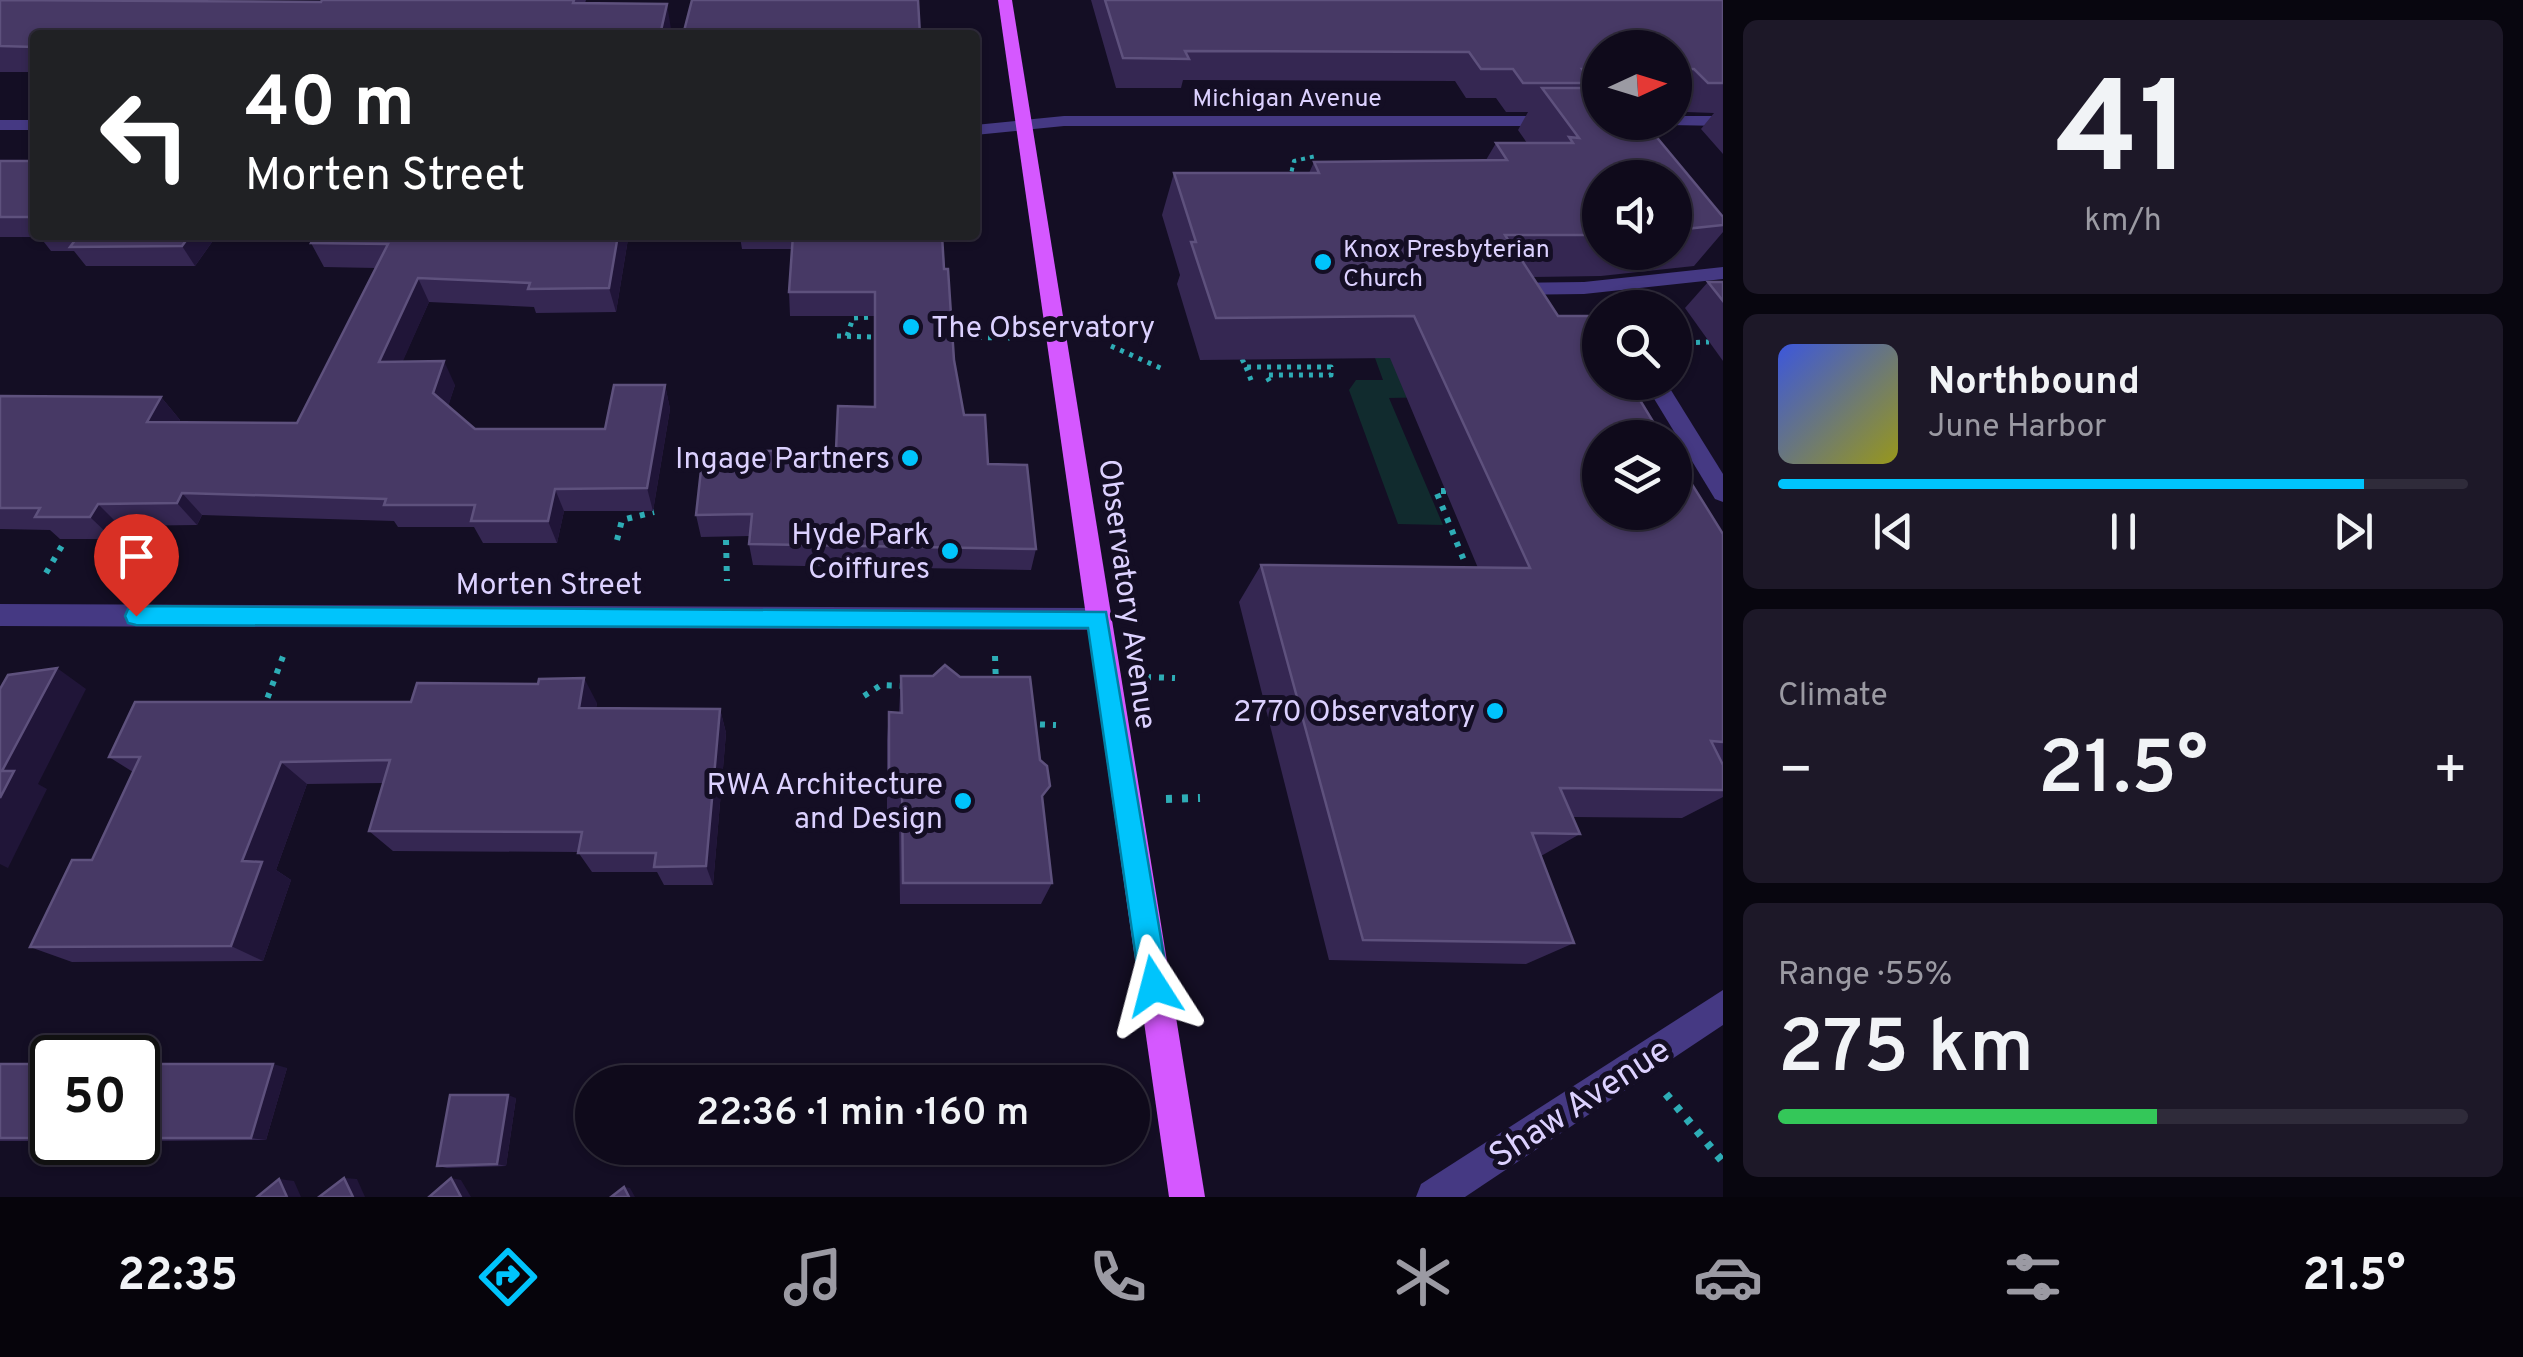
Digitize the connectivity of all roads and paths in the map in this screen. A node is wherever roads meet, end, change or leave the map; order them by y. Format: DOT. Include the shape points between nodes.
graph roads {
  1 [pos="1005,0"];
  2 [pos="1582,121"];
  3 [pos="1692,121"];
  4 [pos="1723,121"];
  5 [pos="0,125"];
  6 [pos="30,125"];
  7 [pos="1026,126"];
  8 [pos="980,130"];
  9 [pos="1328,153"];
  10 [pos="1300,180"];
  11 [pos="1723,273"];
  12 [pos="1493,289"];
  13 [pos="872,317"];
  14 [pos="838,336"];
  15 [pos="847,336"];
  16 [pos="872,337"];
  17 [pos="948,337"];
  18 [pos="1010,338"];
  19 [pos="1709,342"];
  20 [pos="1692,343"];
  21 [pos="1111,346"];
  22 [pos="1242,359"];
  23 [pos="1246,368"];
  24 [pos="1165,370"];
  25 [pos="1253,384"];
  26 [pos="1271,384"];
  27 [pos="1666,400"];
  28 [pos="1446,491"];
  29 [pos="1723,493"];
  30 [pos="654,512"];
  31 [pos="617,540"];
  32 [pos="726,540"];
  33 [pos="63,544"];
  34 [pos="1466,563"];
  35 [pos="46,573"];
  36 [pos="727,581"];
  37 [pos="0,615"];
  38 [pos="290,616"];
  39 [pos="1098,619"];
  40 [pos="994,656"];
  41 [pos="920,686"];
  42 [pos="977,688"];
  43 [pos="864,696"];
  44 [pos="1024,724"];
  45 [pos="257,725"];
  46 [pos="1056,725"];
  47 [pos="1723,1006"];
  48 [pos="1639,1062"];
  49 [pos="1723,1162"];
  50 [pos="1187,1197"];
  51 [pos="1434,1197"];
  1 -- 7 [label="main road, Observatory Avenue"];
  2 -- 7 [label="street, Michigan Avenue"];
  3 -- 4 [label="street"];
  5 -- 6 [label="street"];
  7 -- 8 [label="street, Michigan Avenue"];
  7 -- 39 [label="main road, Observatory Avenue"];
  9 -- 10 [label="path" via="1294,161 1291,174"];
  11 -- 12 [label="street" via="1584,288"];
  13 -- 15 [label="path" via="854,318"];
  14 -- 15 [label="path"];
  15 -- 16 [label="path"];
  17 -- 18 [label="path"];
  19 -- 20 [label="path"];
  21 -- 24 [label="path"];
  22 -- 23 [label="path"];
  23 -- 25 [label="path"];
  23 -- 26 [label="path" via="1331,367 1331,375 1266,374"];
  27 -- 29 [label="street"];
  28 -- 34 [label="path" via="1436,491"];
  30 -- 31 [label="path" via="622,520"];
  32 -- 36 [label="path"];
  33 -- 35 [label="path"];
  37 -- 38 [label="street, Morten Street"];
  38 -- 39 [label="street, Morten Street"];
  38 -- 45 [label="path" via="284,654"];
  39 -- 50 [label="main road, Observatory Avenue"];
  40 -- 42 [label="path" via="996,688"];
  41 -- 43 [label="path" via="881,685"];
  44 -- 46 [label="path"];
  47 -- 48 [label="street, Shaw Avenue"];
  48 -- 49 [label="path"];
  48 -- 51 [label="street, Shaw Avenue"];
}
